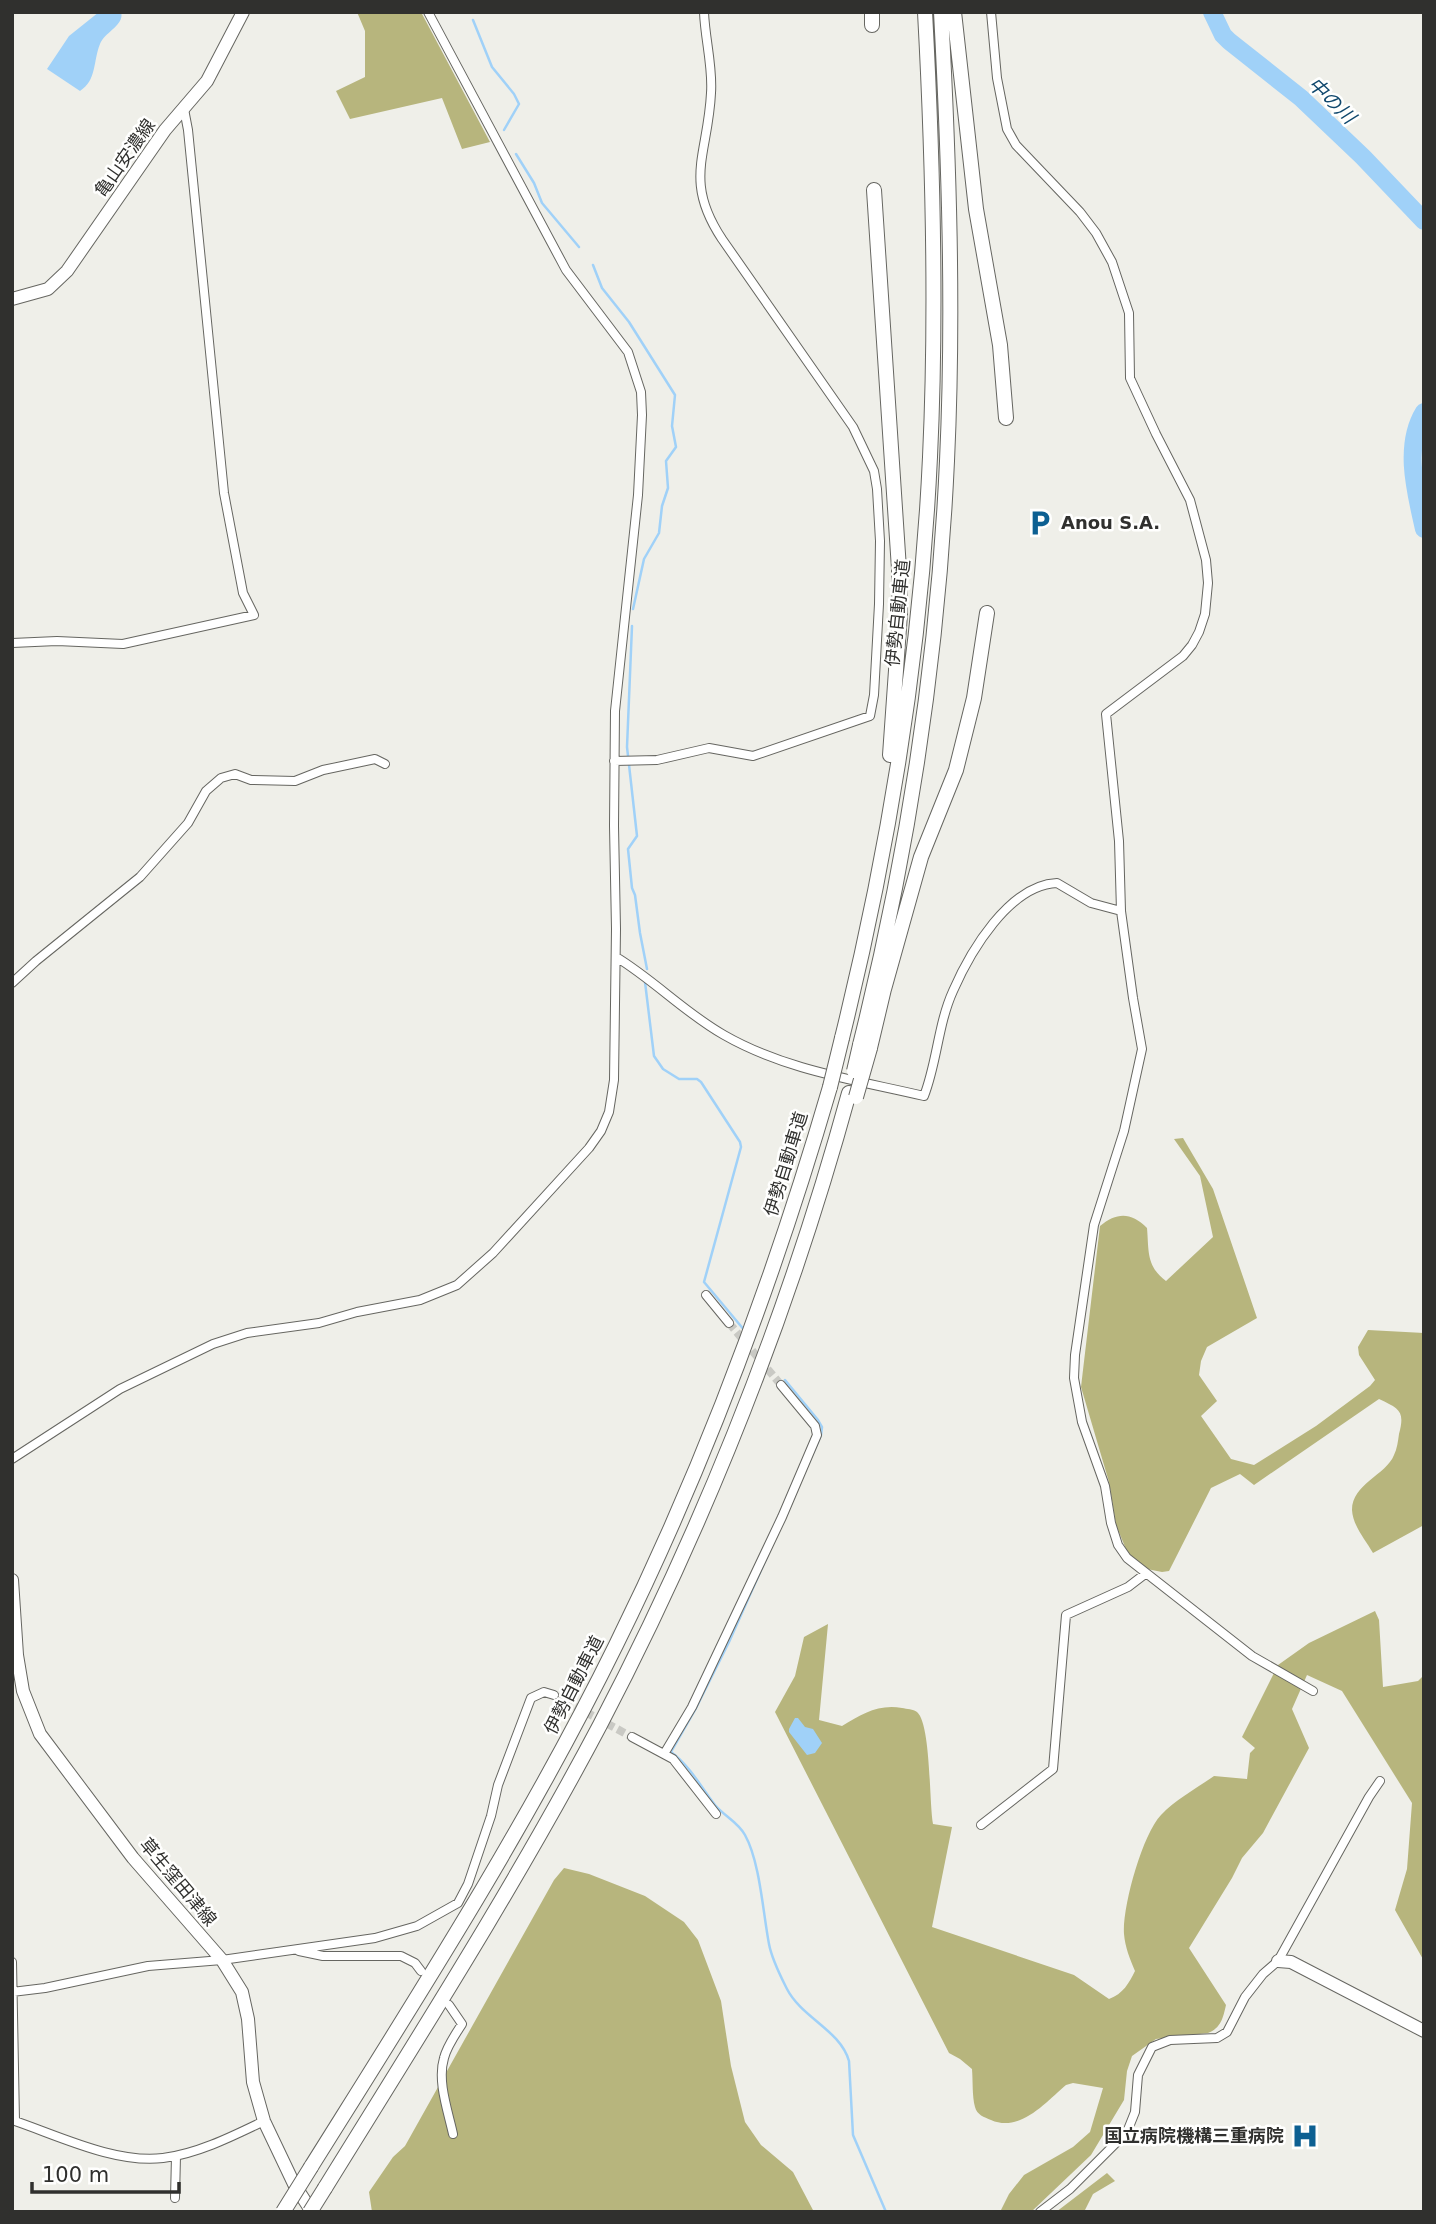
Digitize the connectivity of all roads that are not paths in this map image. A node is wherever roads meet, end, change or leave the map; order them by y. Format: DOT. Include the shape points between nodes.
graph roads {
  1 [pos="243,12"];
  2 [pos="428,12"];
  3 [pos="704,12"];
  4 [pos="925,12"];
  5 [pos="941,12"];
  6 [pos="954,12"];
  7 [pos="991,12"];
  8 [pos="184,108"];
  9 [pos="874,190"];
  10 [pos="12,299"];
  11 [pos="1006,418"];
  12 [pos="987,613"];
  13 [pos="12,643"];
  14 [pos="618,761"];
  15 [pos="385,764"];
  16 [pos="883,850"];
  17 [pos="1121,911"];
  18 [pos="616,957"];
  19 [pos="12,983"];
  20 [pos="865,1047"];
  21 [pos="706,1295"];
  22 [pos="729,1323"];
  23 [pos="781,1385"];
  24 [pos="12,1459"];
  25 [pos="1145,1574"];
  26 [pos="12,1580"];
  27 [pos="13,1607"];
  28 [pos="1313,1691"];
  29 [pos="18,1692"];
  30 [pos="554,1695"];
  31 [pos="632,1737"];
  32 [pos="664,1754"];
  33 [pos="1380,1781"];
  34 [pos="716,1814"];
  35 [pos="981,1825"];
  36 [pos="296,1951"];
  37 [pos="222,1960"];
  38 [pos="1279,1961"];
  39 [pos="12,1962"];
  40 [pos="421,1971"];
  41 [pos="13,1992"];
  42 [pos="449,2005"];
  43 [pos="1424,2031"];
  44 [pos="14,2121"];
  45 [pos="264,2121"];
  46 [pos="453,2134"];
  47 [pos="176,2156"];
  48 [pos="175,2198"];
  49 [pos="283,2212"];
  50 [pos="311,2212"];
  51 [pos="1040,2212"];
  1 -- 8 [label="main road, 亀山安濃線" via="207,81"];
  2 -- 14 [label="street" via="566,270 621,341 641,392 638,495 617,682"];
  3 -- 14 [label="street" via="711,86 700,164 702,200 722,239 853,427 876,480 880,541 874,695 870,716 774,751 753,756 709,748 657,760"];
  4 -- 16 [label="highway, 伊勢自動車道" via="932,193 930,459 916,634"];
  5 -- 20 [label="highway, 伊勢自動車道" via="951,295 941,555 908,821"];
  6 -- 11 [label="highway"];
  7 -- 17 [label="street" via="1007,129 1016,145 1080,212 1112,262 1129,313 1130,378 1191,500 1206,560 1205,614 1192,645 1106,714"];
  8 -- 10 [label="main road, 亀山安濃線" via="67,271 48,289"];
  8 -- 13 [label="street" via="224,494 243,593 254,615 123,644"];
  9 -- 16 [label="highway" via="900,603"];
  12 -- 20 [label="highway" via="974,698 956,770 921,857"];
  14 -- 18 [label="street"];
  15 -- 19 [label="street" via="375,759 295,780 251,780 235,774 221,778 206,790 188,823 140,877"];
  16 -- 49 [label="highway, 伊勢自動車道, bridge" via="862,959 803,1177 745,1348 698,1465 617,1644 548,1775"];
  17 -- 18 [label="street" via="1091,904 1057,883 1035,887 1016,901 981,938 953,991 924,1096 761,1053 713,1028"];
  17 -- 25 [label="street" via="1142,1049 1124,1131 1094,1225 1074,1378 1118,1545"];
  18 -- 24 [label="street" via="614,1080 607,1120 589,1147 476,1270 457,1285 420,1300 247,1333 213,1344 120,1388"];
  20 -- 50 [label="highway, 伊勢自動車道, bridge" via="762,1365 636,1654 510,1883"];
  21 -- 22 [label="street"];
  23 -- 32 [label="street" via="815,1426 816,1439 692,1707"];
  25 -- 28 [label="street" via="1252,1656"];
  25 -- 35 [label="street" via="1128,1587 1066,1615 1053,1769"];
  26 -- 27 [label="main road, 草生窪田津線"];
  27 -- 29 [label="main road, 草生窪田津線"];
  29 -- 37 [label="main road, 草生窪田津線" via="40,1734 86,1798"];
  30 -- 36 [label="street" via="544,1692 531,1698 458,1902 397,1933"];
  31 -- 32 [label="street"];
  32 -- 34 [label="street" via="678,1764"];
  33 -- 38 [label="street"];
  36 -- 37 [label="street"];
  36 -- 40 [label="street" via="323,1956 401,1956"];
  37 -- 41 [label="street" via="148,1966"];
  37 -- 45 [label="main road, 草生窪田津線" via="242,1992"];
  38 -- 43 [label="main road" via="1291,1962"];
  38 -- 51 [label="street" via="1245,1997 1227,2032 1217,2038 1170,2040 1152,2048 1138,2075 1135,2112 1127,2132"];
  39 -- 41 [label="street"];
  41 -- 44 [label="street"];
  42 -- 46 [label="street" via="462,2024 443,2064"];
  44 -- 47 [label="street" via="105,2152 138,2158"];
  45 -- 47 [label="street"];
  45 -- 50 [label="main road, 草生窪田津線"];
  47 -- 48 [label="street"];
}
